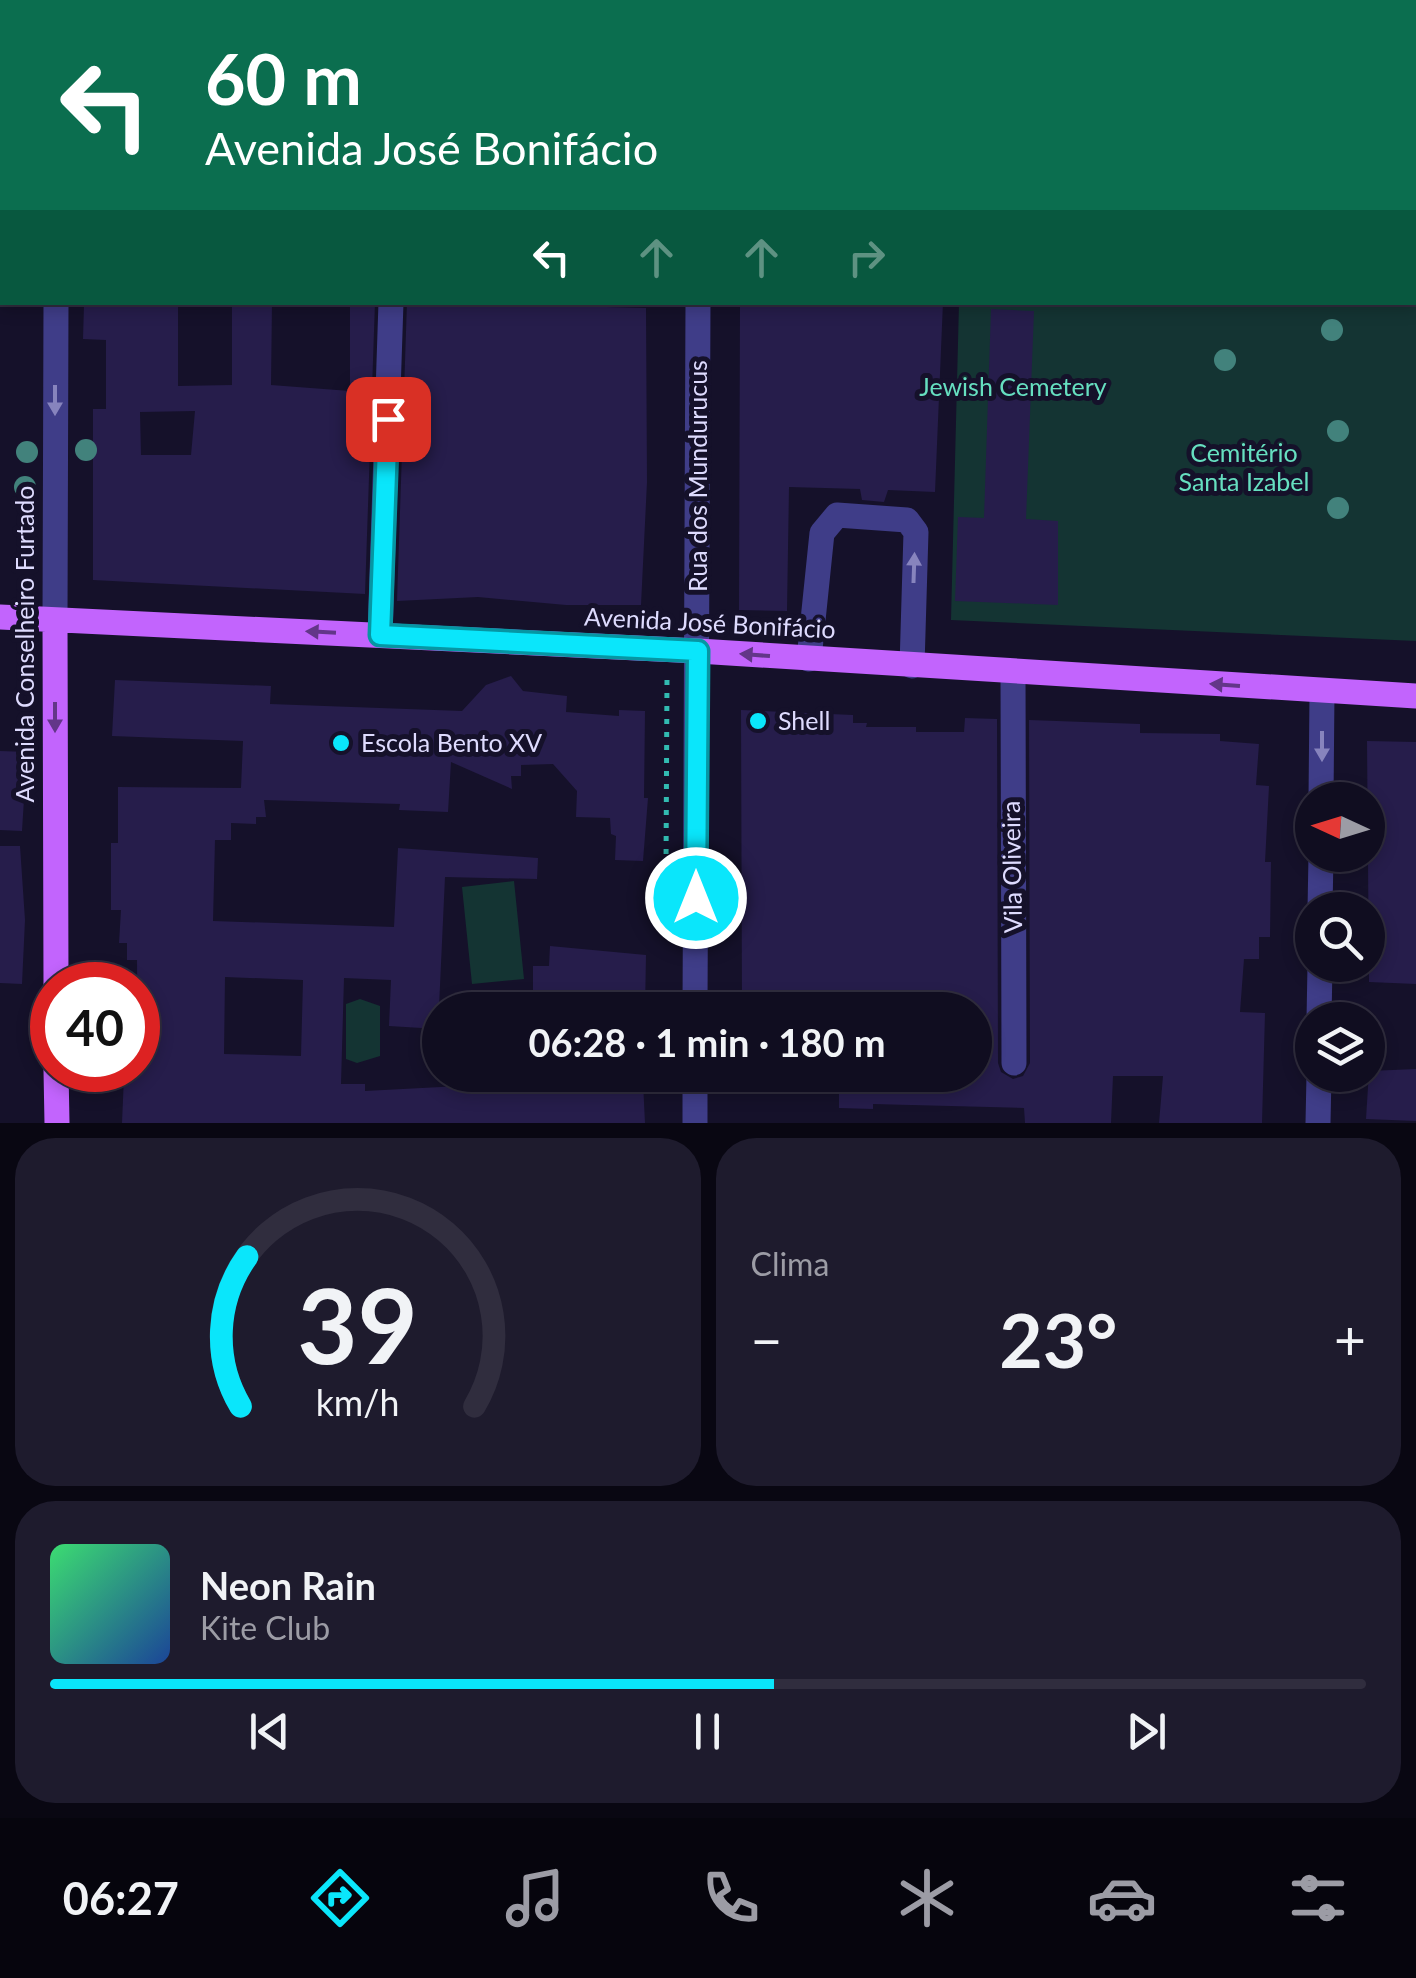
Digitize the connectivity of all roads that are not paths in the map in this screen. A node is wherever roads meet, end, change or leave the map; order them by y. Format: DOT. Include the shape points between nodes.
graph roads {
  1 [pos="56,305"];
  2 [pos="391,305"];
  3 [pos="698,305"];
  4 [pos="0,616"];
  5 [pos="55,620"];
  6 [pos="380,635"];
  7 [pos="698,651"];
  8 [pos="810,658"];
  9 [pos="912,666"];
  10 [pos="1013,672"];
  11 [pos="1322,692"];
  12 [pos="1416,696"];
  13 [pos="1321,782"];
  14 [pos="56,962"];
  15 [pos="696,992"];
  16 [pos="1014,1063"];
  17 [pos="56,1092"];
  18 [pos="695,1092"];
  19 [pos="1319,1092"];
  20 [pos="56,1123"];
  21 [pos="694,1123"];
  22 [pos="1318,1123"];
  1 -- 5 [label="street, Avenida Conselheiro Furtado, one-way"];
  2 -- 6 [label="street"];
  3 -- 7 [label="street, Rua dos Mundurucus"];
  4 -- 5 [label="main road, Avenida José Bonifácio"];
  6 -- 5 [label="main road, Avenida José Bonifácio, one-way"];
  5 -- 14 [label="main road, Avenida Conselheiro Furtado, one-way"];
  6 -- 7 [label="main road, Avenida José Bonifácio"];
  8 -- 7 [label="main road, Avenida José Bonifácio, one-way"];
  7 -- 15 [label="street, Rua dos Mundurucus"];
  8 -- 9 [label="main road, Avenida José Bonifácio"];
  9 -- 8 [label="street, one-way" via="916,532 908,520 838,515 828,523"];
  9 -- 10 [label="main road, Avenida José Bonifácio"];
  11 -- 10 [label="main road, Avenida José Bonifácio, one-way"];
  10 -- 16 [label="street, Vila Oliveira"];
  11 -- 12 [label="main road, Avenida José Bonifácio"];
  11 -- 13 [label="street, one-way"];
  17 -- 20 [label="main road"];
  18 -- 21 [label="street"];
  19 -- 22 [label="street"];
}
